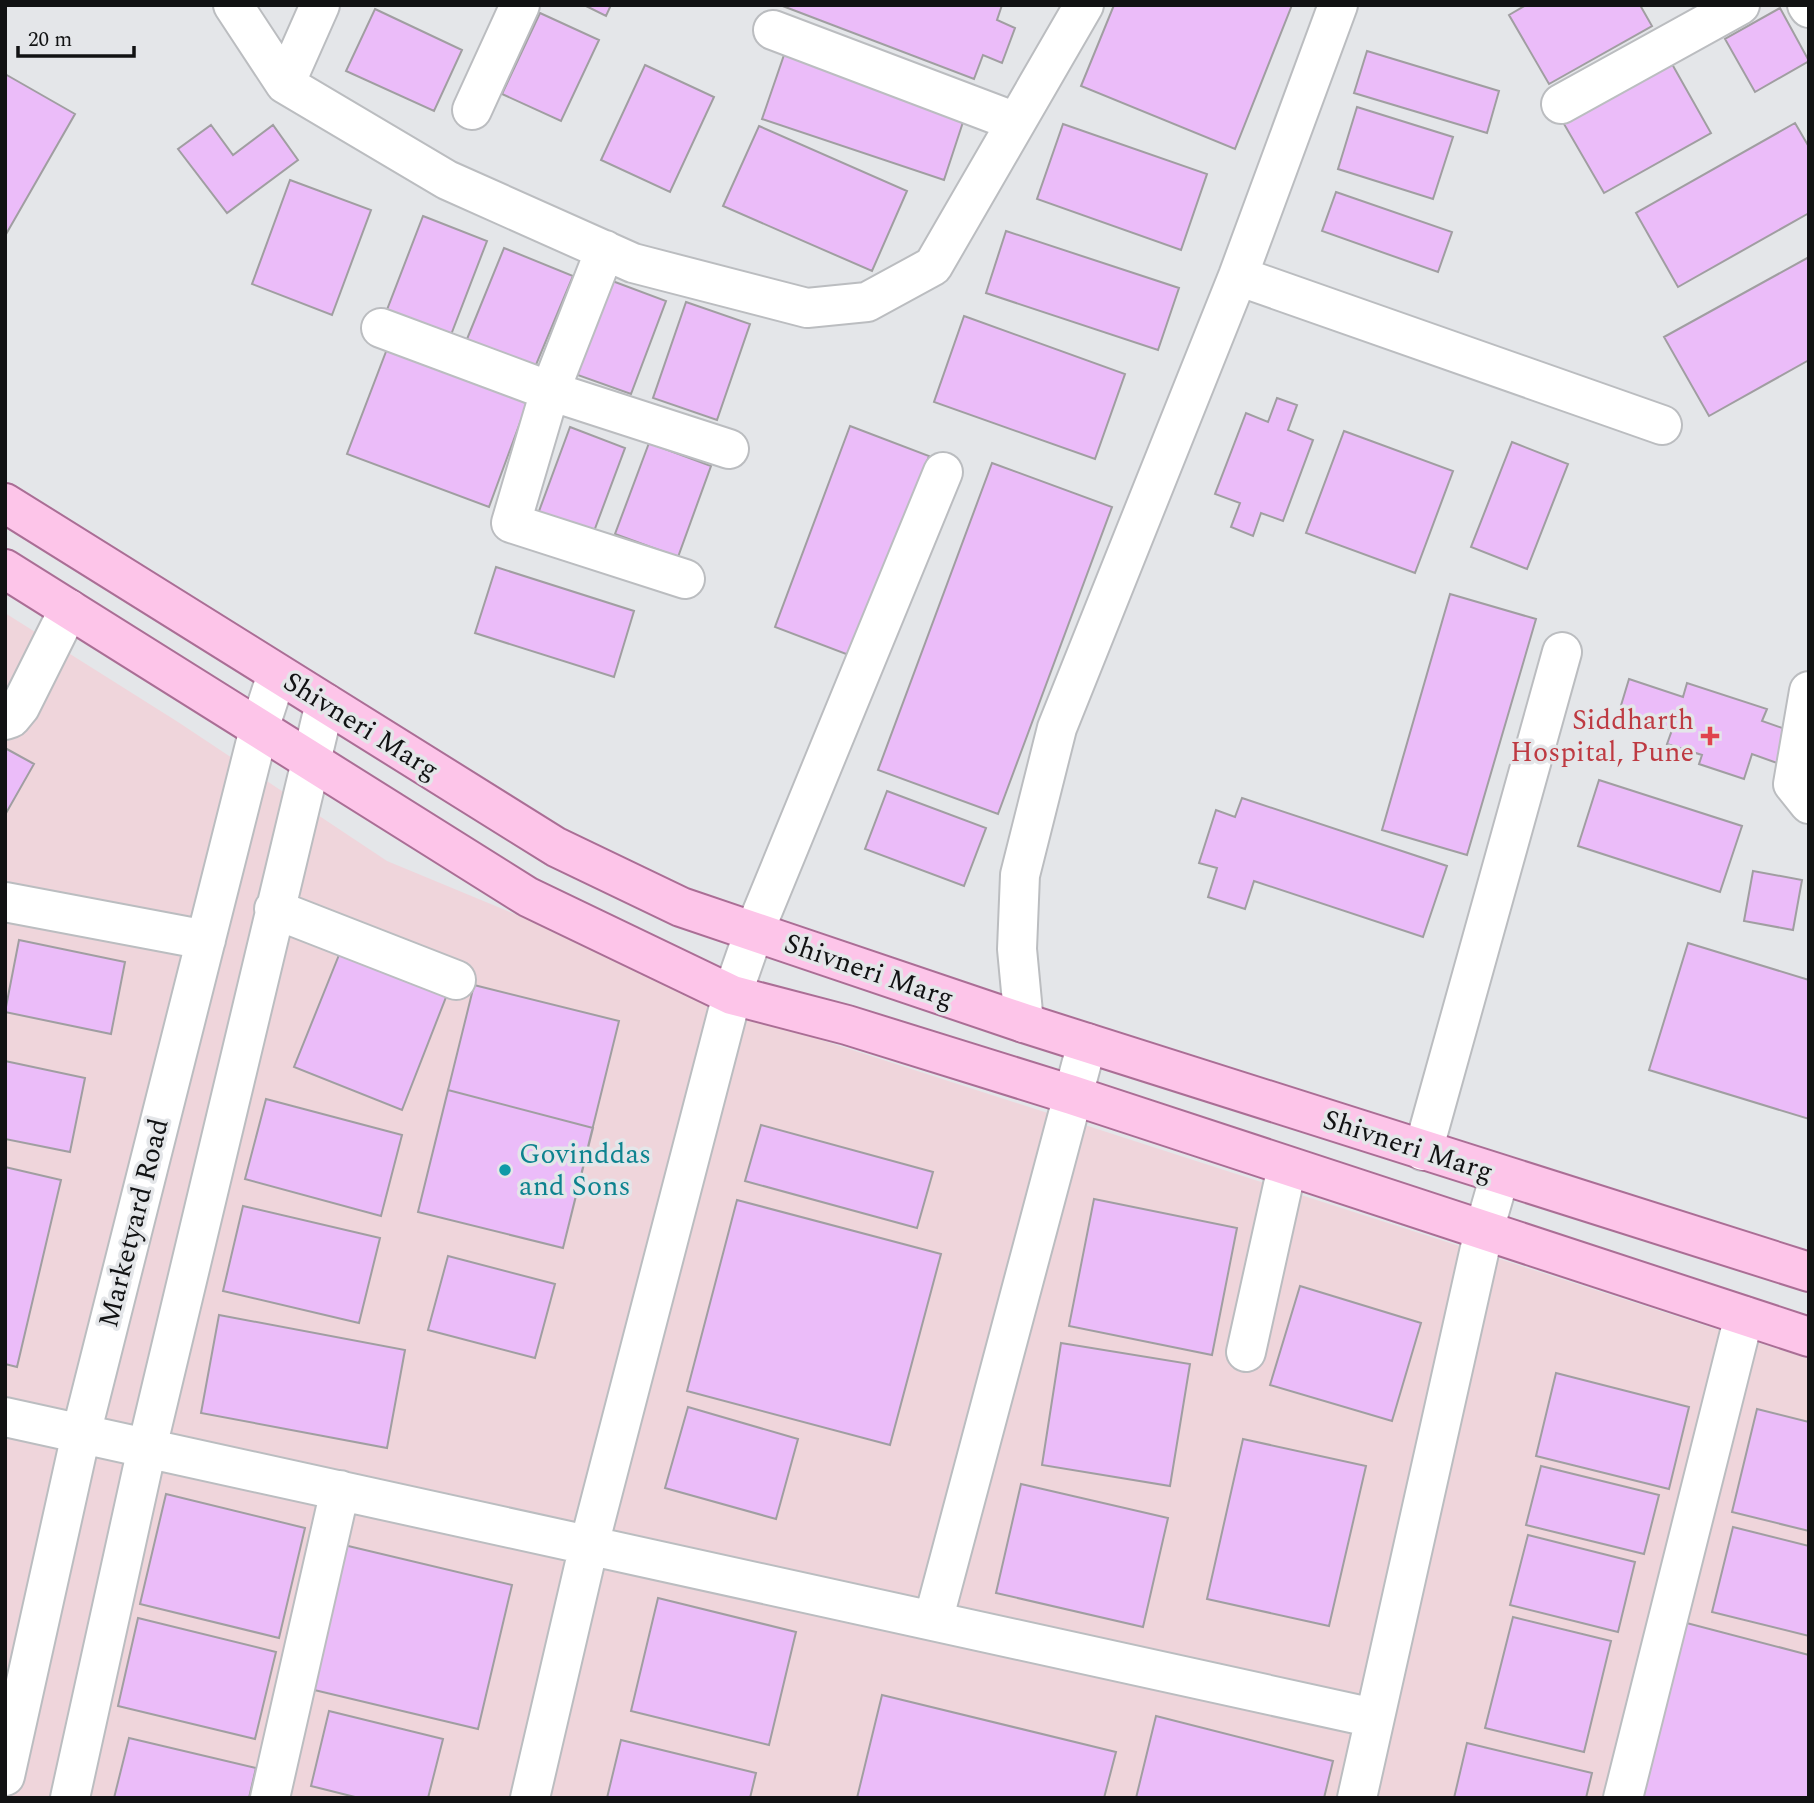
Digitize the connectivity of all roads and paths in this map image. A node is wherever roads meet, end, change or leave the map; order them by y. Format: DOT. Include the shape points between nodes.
graph roads {
  1 [pos="233,5"];
  2 [pos="320,5"];
  3 [pos="520,5"];
  4 [pos="1084,5"];
  5 [pos="1338,5"];
  6 [pos="1740,5"];
  7 [pos="773,30"];
  8 [pos="285,84"];
  9 [pos="1561,104"];
  10 [pos="472,110"];
  11 [pos="1016,122"];
  12 [pos="605,250"];
  13 [pos="1238,276"];
  14 [pos="381,328"];
  15 [pos="550,391"];
  16 [pos="1662,425"];
  17 [pos="729,449"];
  18 [pos="943,472"];
  19 [pos="5,503"];
  20 [pos="5,569"];
  21 [pos="685,579"];
  22 [pos="69,609"];
  23 [pos="1562,652"];
  24 [pos="277,674"];
  25 [pos="1809,691"];
  26 [pos="325,703"];
  27 [pos="5,720"];
  28 [pos="259,729"];
  29 [pos="309,760"];
  30 [pos="1809,804"];
  31 [pos="5,902"];
  32 [pos="274,909"];
  33 [pos="754,932"];
  34 [pos="206,940"];
  35 [pos="456,980"];
  36 [pos="732,995"];
  37 [pos="1024,1023"];
  38 [pos="1087,1043"];
  39 [pos="1072,1095"];
  40 [pos="1423,1151"];
  41 [pos="1287,1167"];
  42 [pos="1500,1175"];
  43 [pos="1484,1230"];
  44 [pos="1809,1272"];
  45 [pos="1744,1316"];
  46 [pos="1809,1337"];
  47 [pos="1246,1352"];
  48 [pos="5,1417"];
  49 [pos="81,1434"];
  50 [pos="147,1448"];
  51 [pos="340,1490"];
  52 [pos="589,1545"];
  53 [pos="933,1621"];
  54 [pos="1374,1718"];
  55 [pos="5,1776"];
  56 [pos="69,1798"];
  57 [pos="270,1798"];
  58 [pos="530,1798"];
  59 [pos="1357,1798"];
  60 [pos="1623,1798"];
  1 -- 8 [label="street"];
  2 -- 8 [label="street"];
  3 -- 10 [label="street"];
  4 -- 11 [label="street"];
  5 -- 13 [label="street"];
  6 -- 9 [label="street"];
  7 -- 11 [label="street"];
  8 -- 12 [label="street" via="447,180"];
  11 -- 12 [label="street" via="933,266 867,302 807,308 633,263"];
  12 -- 15 [label="street"];
  13 -- 16 [label="street"];
  13 -- 37 [label="street" via="1056,728 1020,875 1017,949"];
  14 -- 15 [label="street"];
  15 -- 17 [label="street"];
  15 -- 21 [label="street" via="510,523"];
  18 -- 33 [label="street"];
  19 -- 24 [label="main road, Shivneri Marg"];
  20 -- 22 [label="main road, Shivneri Marg"];
  22 -- 27 [label="street" via="20,707"];
  22 -- 28 [label="main road, Shivneri Marg"];
  23 -- 40 [label="street"];
  24 -- 26 [label="main road, Shivneri Marg"];
  24 -- 28 [label="street, Marketyard Road"];
  25 -- 30 [label="street" via="1793,784"];
  26 -- 29 [label="street"];
  26 -- 33 [label="main road, Shivneri Marg" via="556,847 681,907"];
  28 -- 29 [label="main road, Shivneri Marg"];
  28 -- 34 [label="street, Marketyard Road"];
  29 -- 32 [label="street"];
  29 -- 36 [label="main road, Shivneri Marg" via="528,897"];
  31 -- 34 [label="street"];
  32 -- 35 [label="street"];
  32 -- 50 [label="street"];
  33 -- 36 [label="street"];
  33 -- 37 [label="main road, Shivneri Marg"];
  34 -- 49 [label="street, Marketyard Road"];
  36 -- 39 [label="main road, Shivneri Marg" via="847,1025"];
  36 -- 52 [label="street"];
  37 -- 38 [label="main road, Shivneri Marg"];
  38 -- 39 [label="street"];
  38 -- 40 [label="main road, Shivneri Marg"];
  39 -- 41 [label="main road, Shivneri Marg"];
  39 -- 53 [label="street"];
  40 -- 42 [label="main road, Shivneri Marg"];
  41 -- 43 [label="main road, Shivneri Marg"];
  41 -- 47 [label="street"];
  42 -- 43 [label="street"];
  42 -- 44 [label="main road, Shivneri Marg"];
  43 -- 45 [label="main road, Shivneri Marg"];
  43 -- 54 [label="street"];
  45 -- 46 [label="main road, Shivneri Marg"];
  45 -- 60 [label="street"];
  48 -- 49 [label="street"];
  49 -- 50 [label="street"];
  49 -- 55 [label="street, Marketyard Road"];
  50 -- 51 [label="street"];
  50 -- 56 [label="street"];
  51 -- 52 [label="street"];
  51 -- 57 [label="street"];
  52 -- 53 [label="street"];
  52 -- 58 [label="street"];
  53 -- 54 [label="street"];
  54 -- 59 [label="street"];
}
